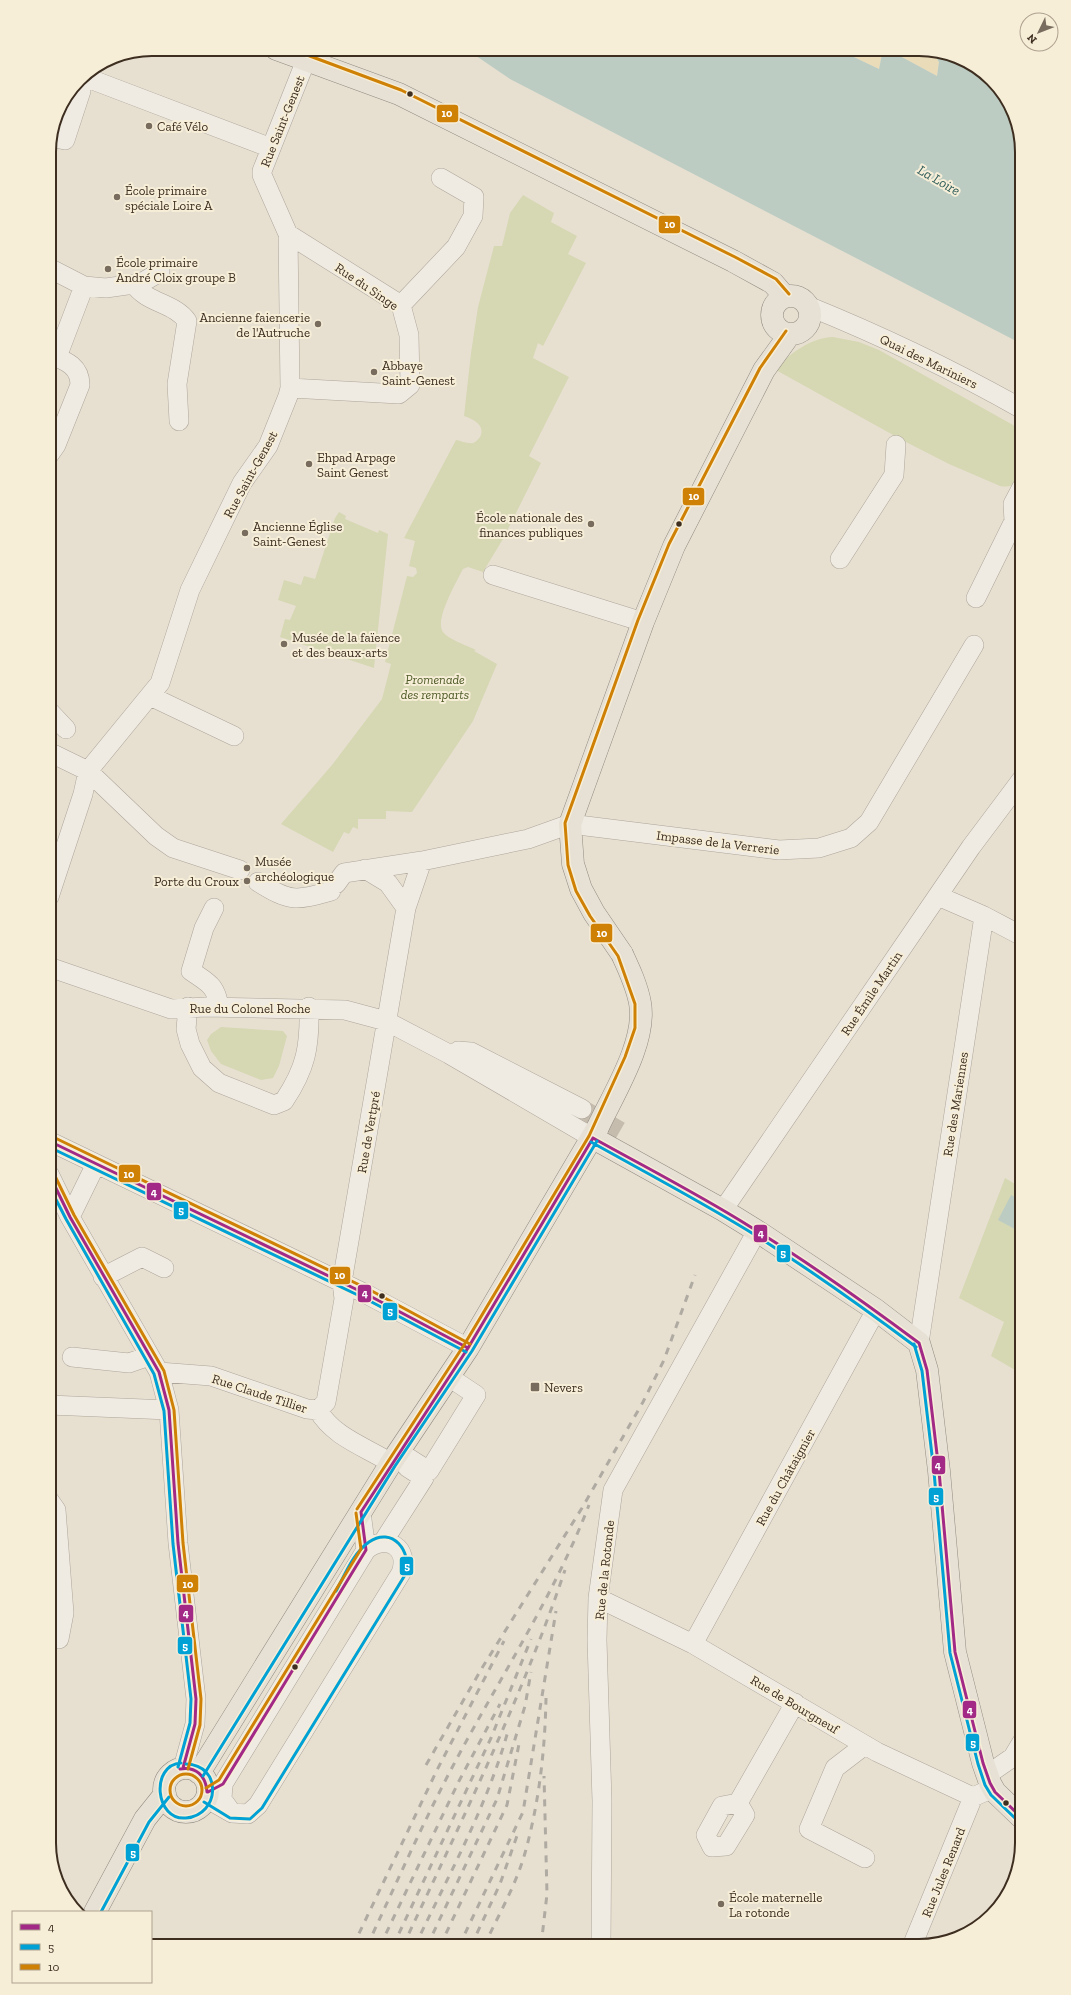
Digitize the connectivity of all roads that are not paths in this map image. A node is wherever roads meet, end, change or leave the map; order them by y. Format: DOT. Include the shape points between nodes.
graph roads {
  1 [pos="295,56"];
  2 [pos="306,60"];
  3 [pos="84,83"];
  4 [pos="83,85"];
  5 [pos="57,138"];
  6 [pos="271,148"];
  7 [pos="441,178"];
  8 [pos="288,234"];
  9 [pos="56,272"];
  10 [pos="160,272"];
  11 [pos="134,284"];
  12 [pos="84,286"];
  13 [pos="785,297"];
  14 [pos="401,305"];
  15 [pos="809,312"];
  16 [pos="783,331"];
  17 [pos="56,349"];
  18 [pos="56,358"];
  19 [pos="290,388"];
  20 [pos="1015,405"];
  21 [pos="179,421"];
  22 [pos="56,445"];
  23 [pos="896,445"];
  24 [pos="1015,500"];
  25 [pos="840,558"];
  26 [pos="493,574"];
  27 [pos="976,598"];
  28 [pos="643,622"];
  29 [pos="974,645"];
  30 [pos="150,696"];
  31 [pos="56,718"];
  32 [pos="66,729"];
  33 [pos="234,736"];
  34 [pos="56,755"];
  35 [pos="88,771"];
  36 [pos="1015,788"];
  37 [pos="570,824"];
  38 [pos="422,861"];
  39 [pos="365,869"];
  40 [pos="240,870"];
  41 [pos="56,876"];
  42 [pos="258,882"];
  43 [pos="938,896"];
  44 [pos="214,908"];
  45 [pos="406,908"];
  46 [pos="984,916"];
  47 [pos="1015,932"];
  48 [pos="56,969"];
  49 [pos="219,1007"];
  50 [pos="309,1007"];
  51 [pos="188,1008"];
  52 [pos="386,1021"];
  53 [pos="449,1054"];
  54 [pos="582,1109"];
  55 [pos="599,1137"];
  56 [pos="56,1144"];
  57 [pos="96,1164"];
  58 [pos="56,1199"];
  59 [pos="723,1210"];
  60 [pos="70,1217"];
  61 [pos="757,1231"];
  62 [pos="164,1268"];
  63 [pos="103,1276"];
  64 [pos="342,1282"];
  65 [pos="876,1310"];
  66 [pos="919,1343"];
  67 [pos="468,1348"];
  68 [pos="149,1356"];
  69 [pos="72,1357"];
  70 [pos="159,1372"];
  71 [pos="449,1377"];
  72 [pos="56,1405"];
  73 [pos="169,1410"];
  74 [pos="318,1410"];
  75 [pos="395,1458"];
  76 [pos="56,1510"];
  77 [pos="361,1512"];
  78 [pos="383,1542"];
  79 [pos="366,1550"];
  80 [pos="598,1598"];
  81 [pos="59,1639"];
  82 [pos="693,1644"];
  83 [pos="795,1703"];
  84 [pos="865,1745"];
  85 [pos="1015,1754"];
  86 [pos="990,1781"];
  87 [pos="204,1783"];
  88 [pos="973,1797"];
  89 [pos="162,1803"];
  90 [pos="738,1803"];
  91 [pos="1015,1810"];
  92 [pos="865,1858"];
  93 [pos="97,1911"];
  94 [pos="598,1939"];
  95 [pos="915,1939"];
  1 -- 2 [label="main road"];
  2 -- 6 [label="street, Rue Saint-Genest"];
  2 -- 13 [label="main road" via="399,94 733,261 773,283"];
  3 -- 6 [label="street"];
  4 -- 5 [label="street" via="64,140"];
  6 -- 8 [label="street, Rue Saint-Genest" via="262,175"];
  7 -- 14 [label="street" via="474,197 473,216 456,247"];
  8 -- 14 [label="street, Rue du Singe"];
  8 -- 19 [label="street, Rue Saint-Genest"];
  9 -- 12 [label="street"];
  10 -- 11 [label="street" via="141,283"];
  11 -- 12 [label="street" via="106,288"];
  11 -- 21 [label="street" via="139,292 182,313 187,322 177,384"];
  12 -- 17 [label="street"];
  13 -- 15 [label="main road" via="801,298"];
  13 -- 16 [label="main road" via="775,304 772,310 772,316"];
  14 -- 19 [label="street, Rue du Singe" via="408,335 410,385 399,394"];
  15 -- 16 [label="main road" via="809,324 801,332"];
  15 -- 20 [label="street, Quai des Mariniers" via="833,316 970,380"];
  16 -- 28 [label="main road" via="674,546"];
  18 -- 22 [label="street" via="79,371 80,385"];
  19 -- 30 [label="street, Rue Saint-Genest" via="268,446 242,483 190,590 160,683"];
  23 -- 25 [label="street" via="894,475"];
  24 -- 27 [label="street" via="1014,521"];
  26 -- 28 [label="street"];
  28 -- 37 [label="main road"];
  29 -- 37 [label="street, Impasse de la Verrerie" via="869,822 851,838 818,848 779,850"];
  30 -- 33 [label="street"];
  30 -- 35 [label="street, Rue Saint-Genest"];
  31 -- 32 [label="street"];
  34 -- 35 [label="street"];
  35 -- 40 [label="street" via="156,836 173,848"];
  35 -- 41 [label="street"];
  36 -- 43 [label="street, Rue Émile Martin"];
  37 -- 38 [label="street" via="528,839"];
  37 -- 55 [label="main road, bridge" via="573,864 582,889 594,913 622,954 640,1003 640,1029"];
  38 -- 39 [label="street"];
  38 -- 45 [label="street, Rue de Vertpré"];
  39 -- 42 [label="street" via="307,898 289,899"];
  39 -- 45 [label="street" via="388,883"];
  43 -- 46 [label="street"];
  43 -- 59 [label="street, Rue Émile Martin"];
  44 -- 49 [label="street" via="204,928 191,971 210,985 217,994"];
  45 -- 52 [label="street, Rue de Vertpré"];
  46 -- 47 [label="street"];
  46 -- 66 [label="street, Rue des Mariennes"];
  48 -- 51 [label="street, Rue du Colonel Roche" via="171,1009"];
  49 -- 50 [label="street, Rue du Colonel Roche"];
  49 -- 51 [label="street, Rue du Colonel Roche"];
  50 -- 51 [label="street" via="309,1034 302,1070 284,1101 274,1105 219,1083 202,1068 196,1059 186,1029"];
  50 -- 52 [label="street, Rue du Colonel Roche" via="346,1010"];
  52 -- 53 [label="street, Rue du Colonel Roche"];
  52 -- 64 [label="street, Rue de Vertpré"];
  53 -- 54 [label="street" via="458,1050 471,1052"];
  53 -- 55 [label="street, Rue du Colonel Roche"];
  55 -- 59 [label="main road"];
  55 -- 67 [label="main road"];
  56 -- 57 [label="street"];
  57 -- 60 [label="street"];
  57 -- 64 [label="street"];
  58 -- 60 [label="street"];
  59 -- 61 [label="main road"];
  60 -- 63 [label="street"];
  61 -- 65 [label="main road"];
  61 -- 80 [label="street, Rue de la Rotonde" via="613,1490"];
  62 -- 63 [label="street" via="142,1257"];
  63 -- 68 [label="street"];
  64 -- 67 [label="street"];
  64 -- 74 [label="street, Rue de Vertpré" via="344,1298 326,1402"];
  65 -- 66 [label="main road"];
  65 -- 82 [label="street, Rue du Châtaignier"];
  66 -- 86 [label="main road" via="927,1370 932,1409 955,1652"];
  67 -- 71 [label="main road"];
  68 -- 69 [label="street" via="129,1363"];
  68 -- 70 [label="street"];
  70 -- 73 [label="street"];
  70 -- 74 [label="street, Rue Claude Tillier" via="211,1376 307,1409"];
  71 -- 75 [label="main road"];
  71 -- 75 [label="street" via="476,1395 429,1471"];
  72 -- 73 [label="street"];
  73 -- 87 [label="street" via="178,1543 196,1699 195,1724"];
  74 -- 75 [label="street, Rue Claude Tillier" via="325,1422 335,1431"];
  75 -- 77 [label="main road"];
  75 -- 78 [label="street" via="424,1478"];
  76 -- 81 [label="street" via="64,1613"];
  77 -- 79 [label="street"];
  77 -- 87 [label="main road"];
  78 -- 79 [label="street" via="378,1542"];
  78 -- 87 [label="street" via="393,1545 403,1557 404,1566 401,1573 258,1805 248,1814 232,1813"];
  79 -- 87 [label="street"];
  80 -- 82 [label="street, Rue de Bourgneuf"];
  80 -- 94 [label="street, Rue de la Rotonde" via="602,1801"];
  82 -- 83 [label="street, Rue de Bourgneuf"];
  83 -- 84 [label="street, Rue de Bourgneuf"];
  83 -- 90 [label="street"];
  84 -- 88 [label="street, Rue de Bourgneuf"];
  84 -- 92 [label="street" via="835,1768 809,1829"];
  85 -- 86 [label="street"];
  86 -- 88 [label="street"];
  86 -- 91 [label="main road"];
  87 -- 89 [label="main road" via="200,1807 189,1812"];
  87 -- 89 [label="main road" via="177,1770 167,1780"];
  88 -- 95 [label="street, Rue Jules Renard"];
  89 -- 93 [label="main road" via="135,1836"];
}
